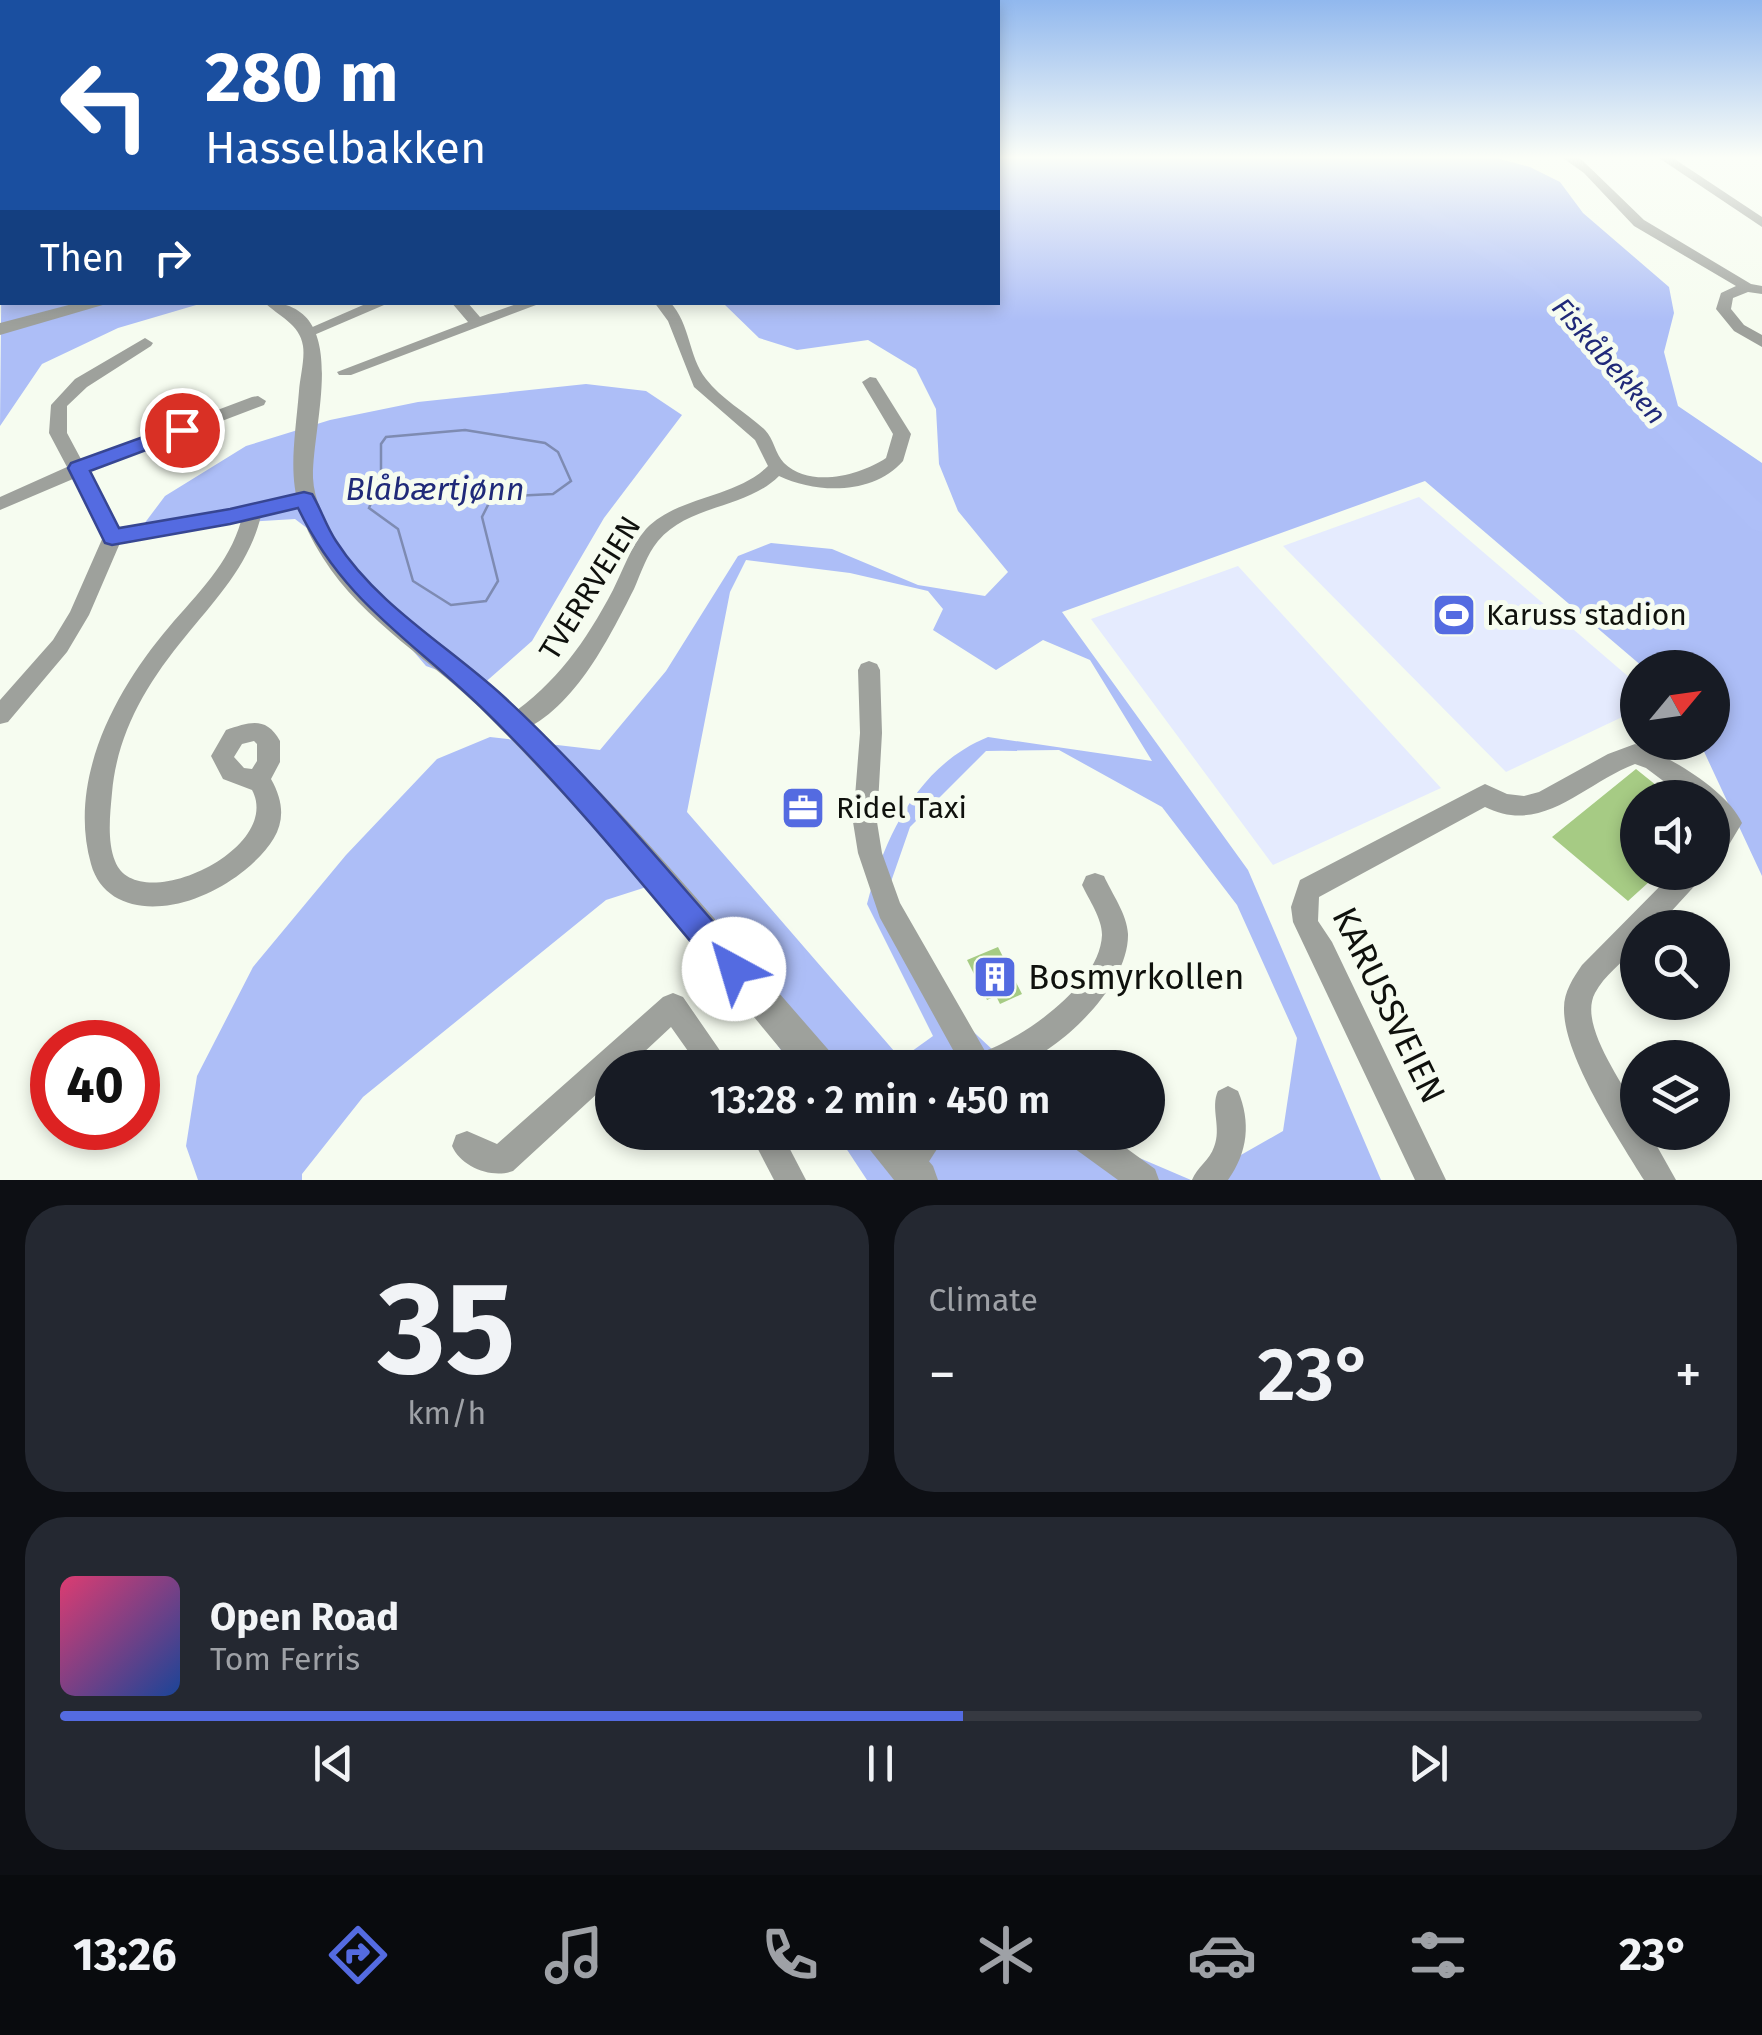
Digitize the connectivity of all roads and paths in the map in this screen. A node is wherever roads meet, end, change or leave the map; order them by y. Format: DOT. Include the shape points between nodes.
graph roads {
  1 [pos="1623,211"];
  2 [pos="1755,289"];
  3 [pos="92,305"];
  4 [pos="278,305"];
  5 [pos="376,305"];
  6 [pos="461,305"];
  7 [pos="528,305"];
  8 [pos="663,305"];
  9 [pos="477,323"];
  10 [pos="0,329"];
  11 [pos="309,332"];
  12 [pos="1762,342"];
  13 [pos="146,343"];
  14 [pos="345,372"];
  15 [pos="870,382"];
  16 [pos="258,400"];
  17 [pos="777,467"];
  18 [pos="78,468"];
  19 [pos="304,499"];
  20 [pos="0,504"];
  21 [pos="253,512"];
  22 [pos="112,537"];
  23 [pos="869,670"];
  24 [pos="0,715"];
  25 [pos="514,726"];
  26 [pos="259,779"];
  27 [pos="1679,780"];
  28 [pos="1095,885"];
  29 [pos="1674,890"];
  30 [pos="1655,910"];
  31 [pos="1620,948"];
  32 [pos="624,1050"];
  33 [pos="705,1050"];
  34 [pos="805,1050"];
  35 [pos="969,1050"];
  36 [pos="1021,1050"];
  37 [pos="595,1076"];
  38 [pos="1228,1101"];
  39 [pos="468,1146"];
  40 [pos="774,1150"];
  41 [pos="894,1150"];
  42 [pos="925,1150"];
  43 [pos="1103,1150"];
  44 [pos="914,1173"];
  45 [pos="791,1180"];
  46 [pos="1144,1180"];
  47 [pos="1207,1180"];
  48 [pos="1431,1180"];
  49 [pos="1660,1180"];
  1 -- 2 [label="street"];
  2 -- 12 [label="street" via="1726,296 1722,309"];
  3 -- 10 [label="street"];
  4 -- 11 [label="street"];
  5 -- 11 [label="street"];
  6 -- 9 [label="street"];
  7 -- 9 [label="street"];
  8 -- 17 [label="street" via="682,329 700,383 762,437"];
  9 -- 14 [label="street"];
  11 -- 19 [label="street"];
  13 -- 18 [label="street" via="81,383 59,406 58,433"];
  15 -- 17 [label="street" via="902,434 894,461 860,480 829,483"];
  16 -- 18 [label="street"];
  17 -- 25 [label="street, TVERRVEIEN" via="652,535 590,656 558,694"];
  18 -- 20 [label="street"];
  18 -- 22 [label="street"];
  19 -- 21 [label="street"];
  19 -- 25 [label="street" via="327,545 375,602"];
  21 -- 22 [label="street"];
  21 -- 26 [label="street" via="236,561 159,652 120,711 99,795 107,873 118,888 162,895 234,865 266,830 270,800"];
  22 -- 24 [label="street" via="80,615"];
  23 -- 35 [label="street" via="870,853 890,909"];
  25 -- 34 [label="street" via="630,845"];
  27 -- 48 [label="street, KARUSSVEIEN" via="1645,756 1625,757 1536,806 1508,808 1485,795 1308,889 1300,908 1304,920"];
  28 -- 36 [label="street" via="1115,935 1110,959 1099,979"];
  29 -- 30 [label="street"];
  31 -- 49 [label="street" via="1580,991 1576,1014 1586,1048"];
  32 -- 33 [label="street" via="673,1006"];
  37 -- 39 [label="street" via="502,1160"];
  38 -- 47 [label="street" via="1227,1158"];
  40 -- 45 [label="street"];
  41 -- 44 [label="street"];
  42 -- 44 [label="street"];
  43 -- 46 [label="street"];
}
